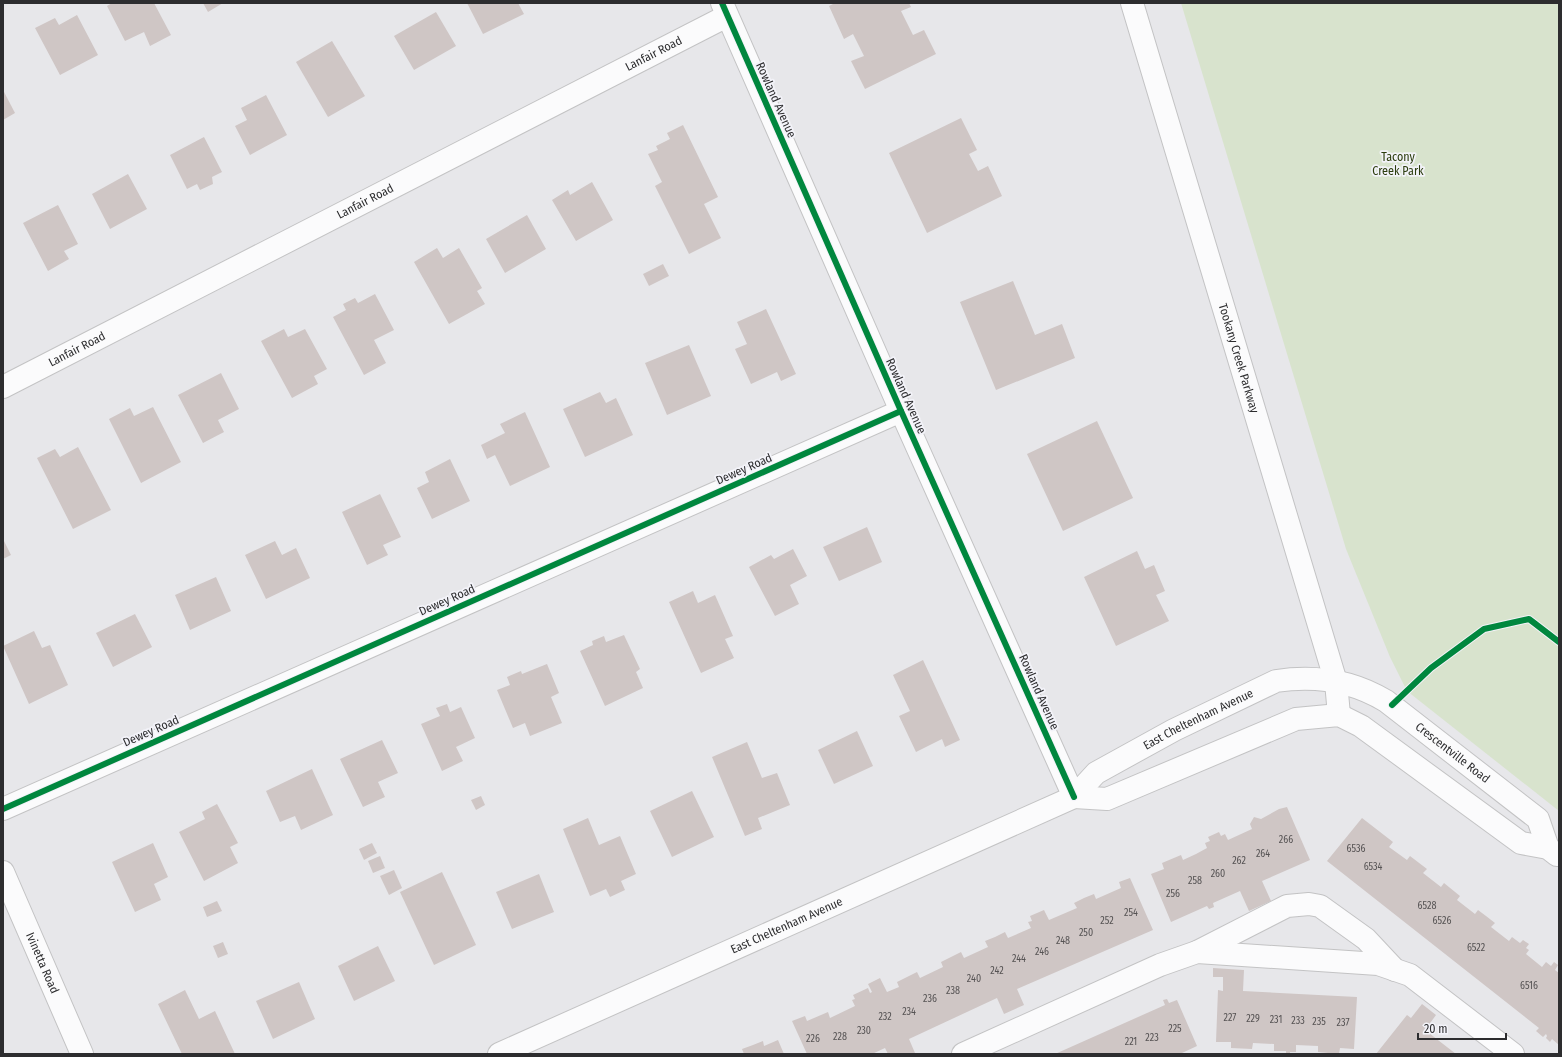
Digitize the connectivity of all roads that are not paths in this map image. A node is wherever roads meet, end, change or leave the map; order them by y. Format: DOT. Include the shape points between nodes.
graph roads {
  1 [pos="1132,3"];
  2 [pos="724,10"];
  3 [pos="3,387"];
  4 [pos="901,411"];
  5 [pos="1336,682"];
  6 [pos="1339,715"];
  7 [pos="1074,797"];
  8 [pos="3,809"];
  9 [pos="1553,852"];
  10 [pos="3,872"];
  11 [pos="1197,952"];
  12 [pos="1395,970"];
  13 [pos="82,1054"];
  14 [pos="499,1054"];
  15 [pos="963,1054"];
  16 [pos="1513,1054"];
  1 -- 5 [label="main road, Tookany Creek Parkway"];
  2 -- 3 [label="main road, Lanfair Road"];
  2 -- 4 [label="main road, Rowland Avenue"];
  4 -- 7 [label="main road, Rowland Avenue"];
  4 -- 8 [label="main road, Dewey Road"];
  5 -- 6 [label="main road, Tookany Creek Parkway"];
  5 -- 7 [label="main road, East Cheltenham Avenue" via="1315,678 1276,682 1174,730 1096,773"];
  5 -- 9 [label="main road, Crescentville Road" via="1372,692 1386,701 1532,814 1538,819"];
  6 -- 7 [label="main road, East Cheltenham Avenue" via="1296,719 1107,799"];
  6 -- 9 [label="main road, Crescentville Road" via="1361,726 1521,843"];
  7 -- 14 [label="main road, East Cheltenham Avenue"];
  10 -- 13 [label="main road, Ivinetta Road"];
  11 -- 12 [label="main road" via="1378,964"];
  11 -- 12 [label="main road" via="1287,906 1309,904 1320,906 1366,939"];
  11 -- 15 [label="main road" via="1160,965"];
  12 -- 16 [label="main road" via="1410,975"];
}
